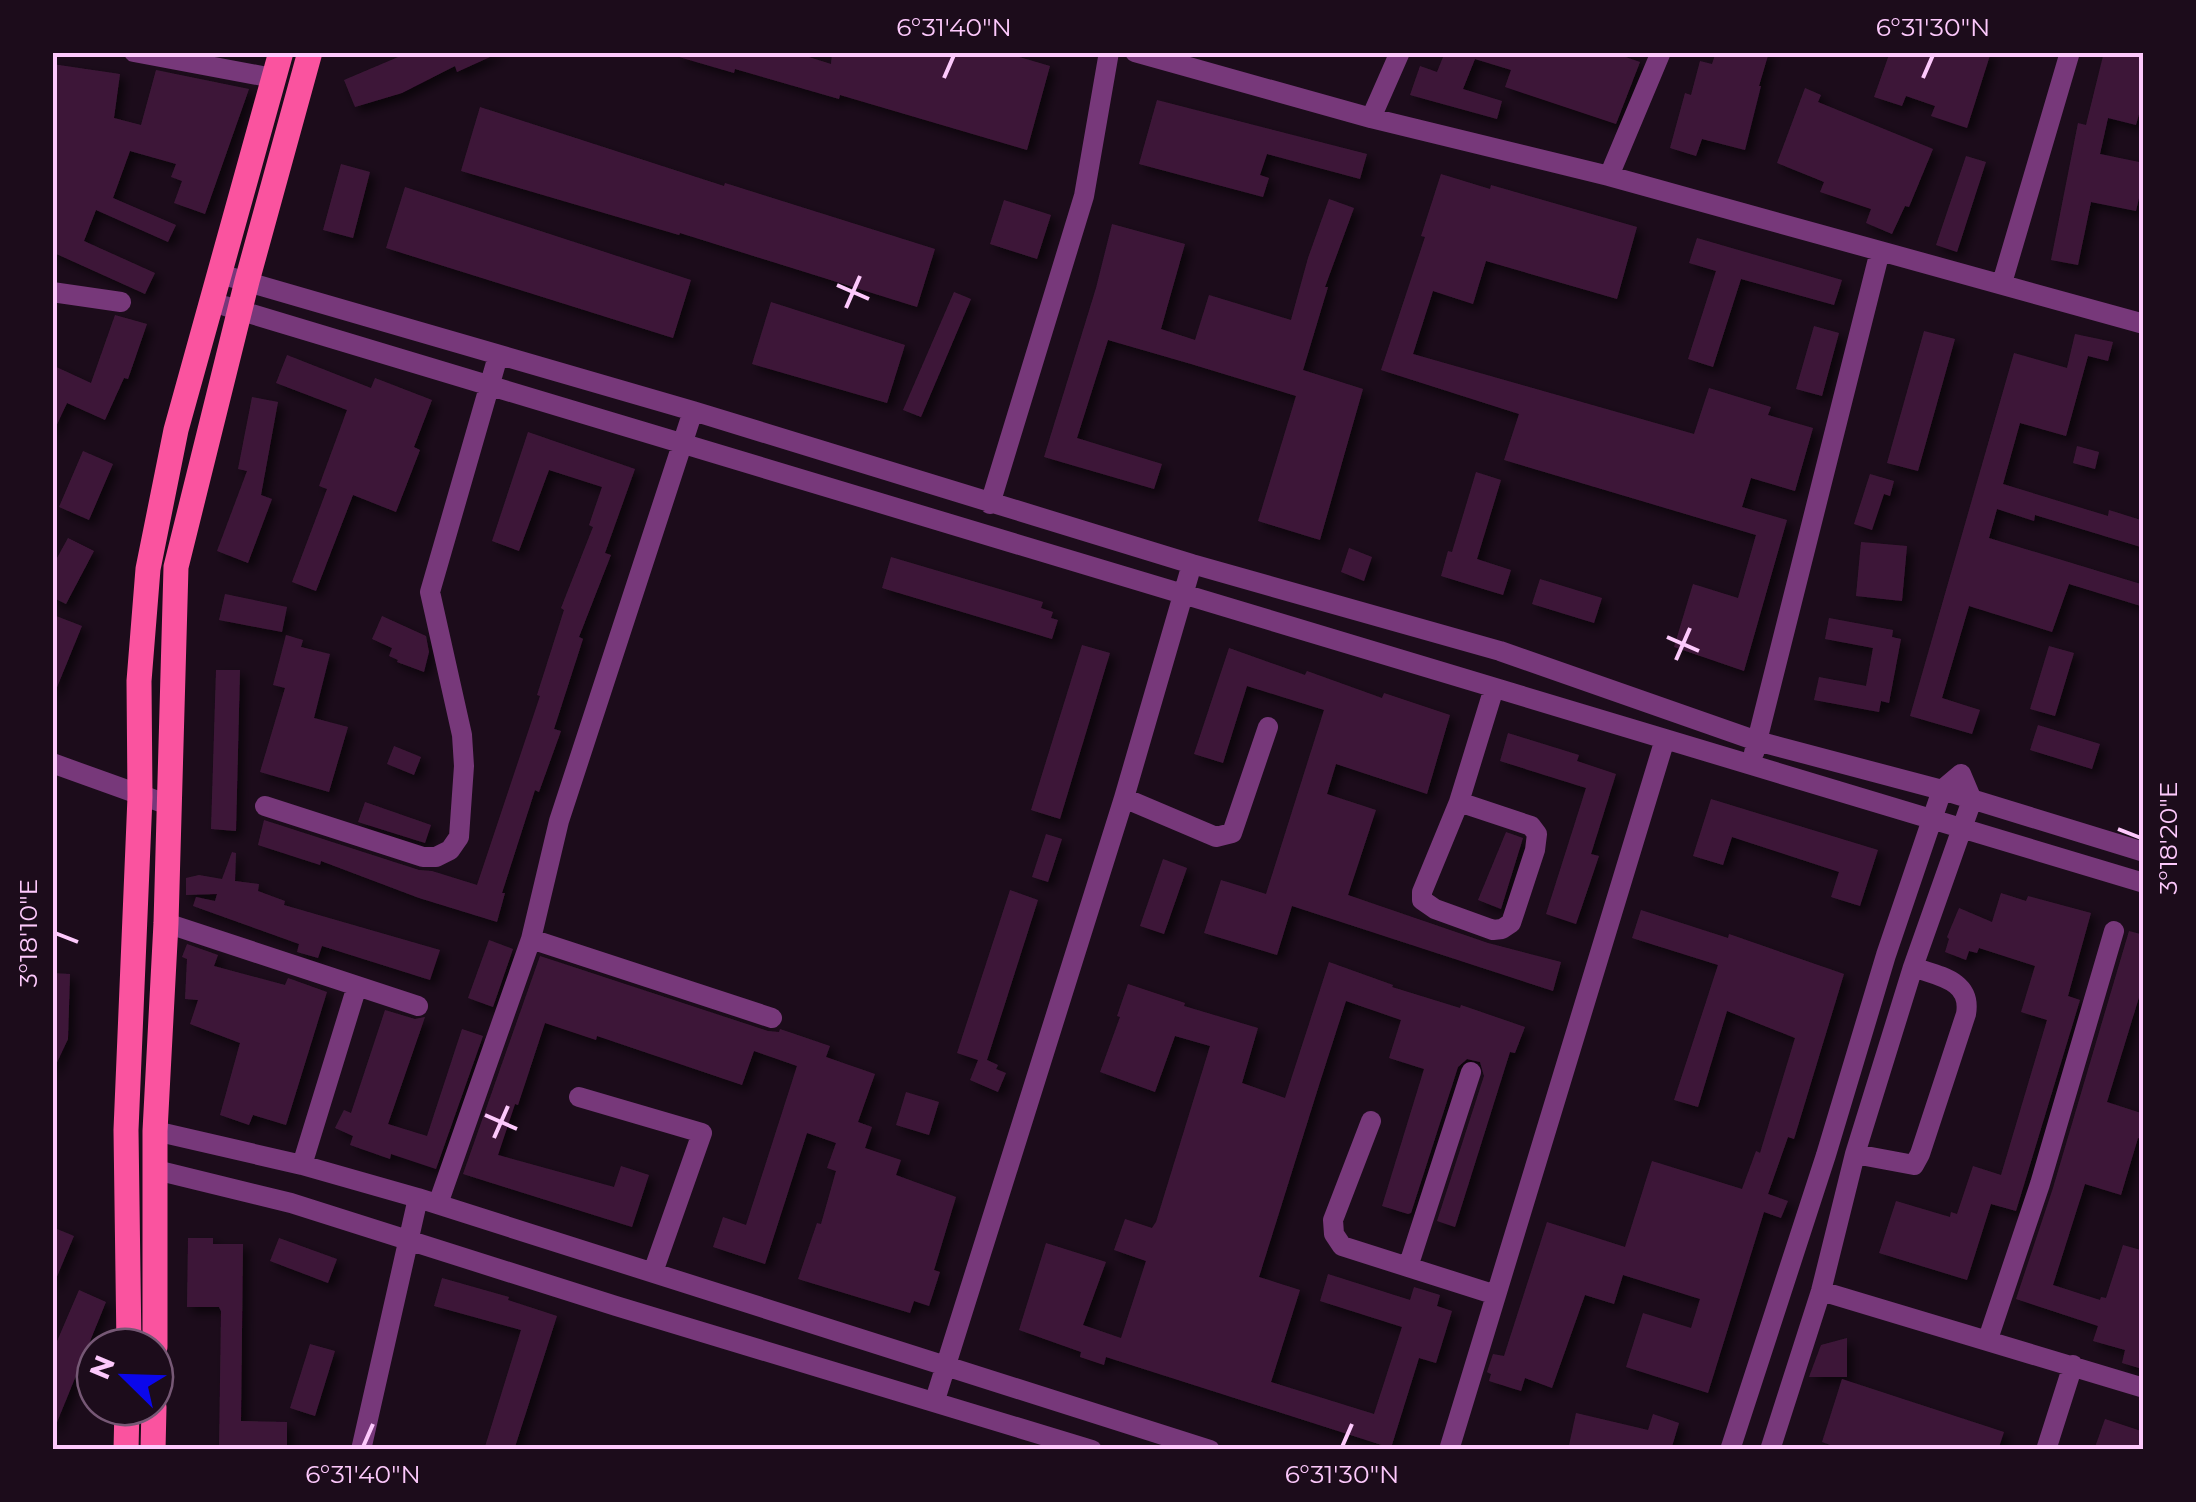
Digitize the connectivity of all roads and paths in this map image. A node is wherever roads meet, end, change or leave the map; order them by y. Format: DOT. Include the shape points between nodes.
graph roads {
  1 [pos="134,52"];
  2 [pos="310,52"];
  3 [pos="1109,52"];
  4 [pos="1135,52"];
  5 [pos="1400,52"];
  6 [pos="1662,52"];
  7 [pos="2070,52"];
  8 [pos="277,65"];
  9 [pos="1370,118"];
  10 [pos="1609,176"];
  11 [pos="1880,251"];
  12 [pos="220,274"];
  13 [pos="247,281"];
  14 [pos="2002,283"];
  15 [pos="52,292"];
  16 [pos="122,302"];
  17 [pos="214,303"];
  18 [pos="240,309"];
  19 [pos="2144,324"];
  20 [pos="498,356"];
  21 [pos="491,384"];
  22 [pos="693,411"];
  23 [pos="684,444"];
  24 [pos="990,504"];
  25 [pos="1192,564"];
  26 [pos="1185,594"];
  27 [pos="1494,688"];
  28 [pos="1268,726"];
  29 [pos="1665,739"];
  30 [pos="1757,741"];
  31 [pos="52,763"];
  32 [pos="1751,766"];
  33 [pos="1942,790"];
  34 [pos="140,798"];
  35 [pos="1124,798"];
  36 [pos="1972,800"];
  37 [pos="1458,802"];
  38 [pos="169,806"];
  39 [pos="265,806"];
  40 [pos="1934,820"];
  41 [pos="1963,828"];
  42 [pos="2144,852"];
  43 [pos="2144,883"];
  44 [pos="166,923"];
  45 [pos="2114,931"];
  46 [pos="531,939"];
  47 [pos="1913,967"];
  48 [pos="357,986"];
  49 [pos="418,1006"];
  50 [pos="772,1018"];
  51 [pos="1471,1072"];
  52 [pos="579,1097"];
  53 [pos="1371,1121"];
  54 [pos="155,1131"];
  55 [pos="1855,1154"];
  56 [pos="302,1164"];
  57 [pos="156,1170"];
  58 [pos="428,1201"];
  59 [pos="408,1239"];
  60 [pos="1408,1267"];
  61 [pos="653,1272"];
  62 [pos="1821,1290"];
  63 [pos="1496,1295"];
  64 [pos="128,1327"];
  65 [pos="155,1327"];
  66 [pos="1988,1339"];
  67 [pos="2073,1365"];
  68 [pos="948,1367"];
  69 [pos="2144,1388"];
  70 [pos="935,1400"];
  71 [pos="361,1450"];
  72 [pos="1092,1450"];
  73 [pos="1210,1450"];
  74 [pos="1449,1450"];
  75 [pos="1730,1450"];
  76 [pos="1770,1450"];
  77 [pos="2046,1450"];
  1 -- 8 [label="street"];
  2 -- 13 [label="main road"];
  3 -- 24 [label="street" via="1084,196"];
  4 -- 9 [label="street"];
  5 -- 9 [label="street"];
  6 -- 10 [label="street"];
  7 -- 14 [label="street"];
  8 -- 12 [label="main road"];
  9 -- 10 [label="street"];
  10 -- 11 [label="street"];
  11 -- 14 [label="street"];
  11 -- 30 [label="street"];
  12 -- 13 [label="street"];
  12 -- 17 [label="main road"];
  13 -- 18 [label="main road"];
  13 -- 20 [label="street"];
  14 -- 19 [label="street"];
  15 -- 16 [label="street"];
  17 -- 18 [label="street"];
  17 -- 34 [label="main road" via="176,430 148,569 139,681"];
  18 -- 21 [label="street"];
  18 -- 38 [label="main road" via="176,567"];
  20 -- 21 [label="street"];
  20 -- 22 [label="street"];
  21 -- 23 [label="street"];
  21 -- 39 [label="street" via="430,592 462,734 458,836 450,850 423,856"];
  22 -- 23 [label="street"];
  22 -- 24 [label="street"];
  23 -- 26 [label="street"];
  23 -- 46 [label="street" via="560,821"];
  24 -- 25 [label="street"];
  25 -- 26 [label="street"];
  25 -- 30 [label="street" via="1500,651"];
  26 -- 27 [label="street"];
  26 -- 35 [label="street"];
  27 -- 29 [label="street"];
  27 -- 37 [label="street"];
  28 -- 35 [label="street" via="1232,833 1216,836"];
  29 -- 32 [label="street"];
  29 -- 63 [label="street"];
  30 -- 32 [label="street"];
  30 -- 33 [label="street"];
  31 -- 34 [label="street"];
  32 -- 40 [label="street"];
  33 -- 36 [label="street"];
  33 -- 40 [label="street"];
  34 -- 38 [label="street"];
  34 -- 64 [label="main road" via="126,1130"];
  35 -- 68 [label="street"];
  36 -- 41 [label="street"];
  36 -- 42 [label="street"];
  37 -- 37 [label="street" via="1422,900 1502,930 1512,923 1537,834 1531,826"];
  38 -- 44 [label="main road"];
  40 -- 41 [label="street"];
  40 -- 75 [label="street"];
  41 -- 43 [label="street"];
  41 -- 47 [label="street"];
  44 -- 48 [label="street"];
  44 -- 54 [label="main road"];
  45 -- 66 [label="street"];
  46 -- 50 [label="street"];
  46 -- 58 [label="street"];
  47 -- 55 [label="street"];
  47 -- 55 [label="street" via="1964,988 1966,1014 1914,1165"];
  48 -- 49 [label="street"];
  48 -- 56 [label="street"];
  51 -- 60 [label="street"];
  52 -- 61 [label="street" via="702,1133"];
  53 -- 60 [label="street" via="1333,1220 1334,1234 1342,1246"];
  54 -- 56 [label="street"];
  54 -- 57 [label="main road"];
  55 -- 62 [label="street"];
  56 -- 58 [label="street"];
  57 -- 59 [label="street"];
  57 -- 65 [label="main road"];
  58 -- 59 [label="street"];
  58 -- 61 [label="street"];
  59 -- 70 [label="street"];
  59 -- 71 [label="street"];
  60 -- 63 [label="street"];
  61 -- 68 [label="street"];
  62 -- 66 [label="street"];
  62 -- 76 [label="street"];
  63 -- 74 [label="street"];
  66 -- 67 [label="street"];
  67 -- 69 [label="street"];
  67 -- 77 [label="street"];
  68 -- 70 [label="street"];
  68 -- 73 [label="street"];
  70 -- 72 [label="street"];
}
